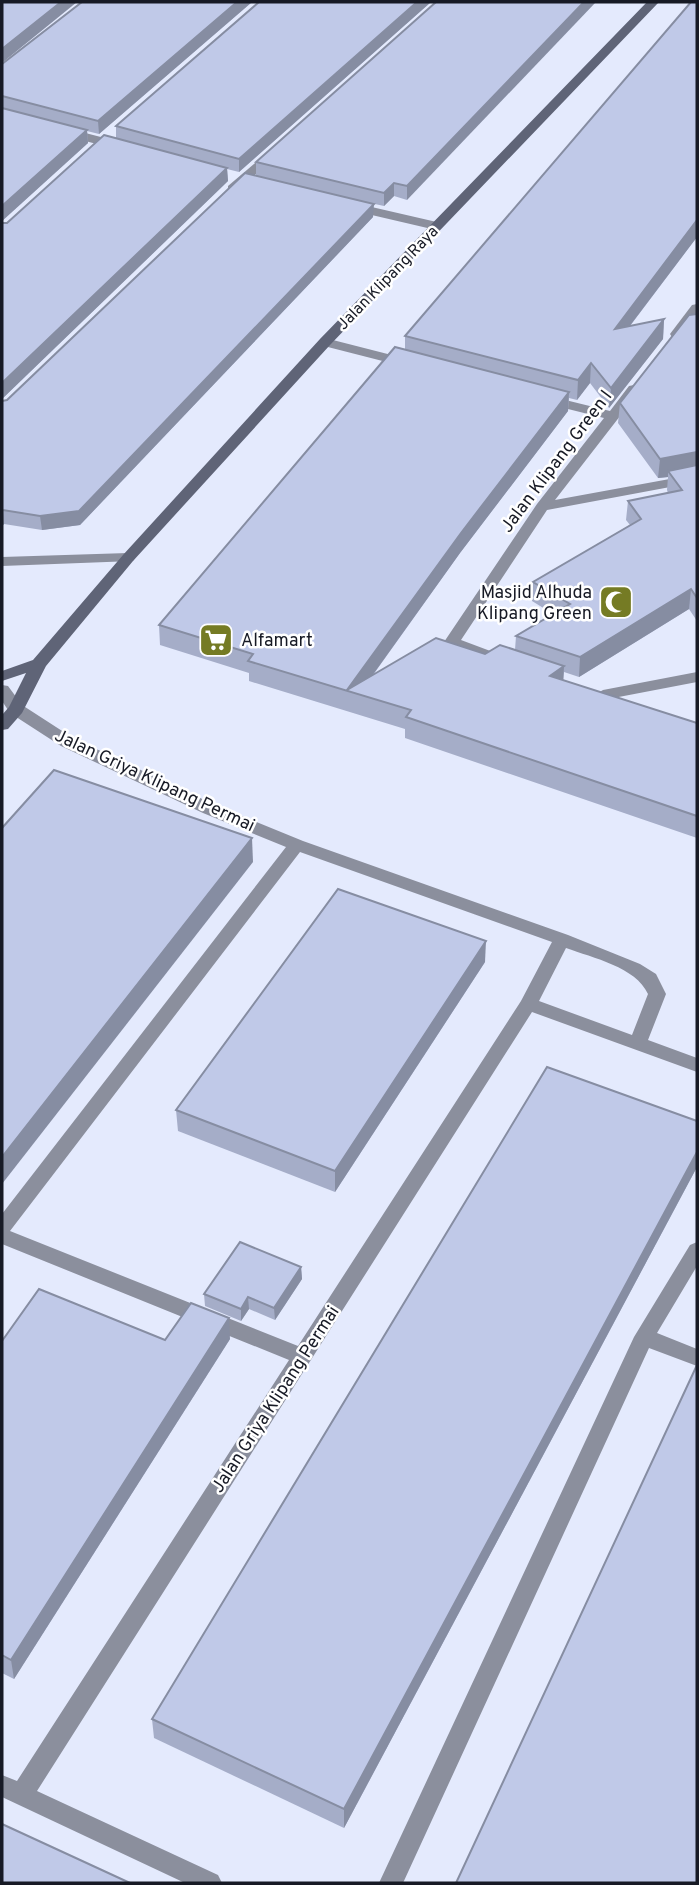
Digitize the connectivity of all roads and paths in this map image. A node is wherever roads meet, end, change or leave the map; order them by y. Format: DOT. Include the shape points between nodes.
graph roads {
  1 [pos="653,2"];
  2 [pos="52,128"];
  3 [pos="107,137"];
  4 [pos="282,144"];
  5 [pos="128,148"];
  6 [pos="88,153"];
  7 [pos="221,199"];
  8 [pos="335,202"];
  9 [pos="436,226"];
  10 [pos="697,307"];
  11 [pos="325,342"];
  12 [pos="663,351"];
  13 [pos="427,368"];
  14 [pos="647,373"];
  15 [pos="526,393"];
  16 [pos="613,416"];
  17 [pos="697,478"];
  18 [pos="542,507"];
  19 [pos="128,558"];
  20 [pos="2,562"];
  21 [pos="39,664"];
  22 [pos="512,664"];
  23 [pos="2,676"];
  24 [pos="697,677"];
  25 [pos="2,690"];
  26 [pos="638,706"];
  27 [pos="16,709"];
  28 [pos="2,725"];
  29 [pos="297,845"];
  30 [pos="562,939"];
  31 [pos="528,1004"];
  32 [pos="638,1043"];
  33 [pos="697,1065"];
  34 [pos="2,1228"];
  35 [pos="2,1236"];
  36 [pos="697,1250"];
  37 [pos="644,1337"];
  38 [pos="302,1357"];
  39 [pos="697,1358"];
  40 [pos="11,1790"];
  41 [pos="210,1883"];
  42 [pos="391,1883"];
  1 -- 9 [label="main road, Jalan Klipang Raya"];
  2 -- 3 [label="street"];
  3 -- 5 [label="street"];
  3 -- 6 [label="street"];
  4 -- 7 [label="street"];
  8 -- 9 [label="street"];
  9 -- 11 [label="main road, Jalan Klipang Raya"];
  10 -- 12 [label="street"];
  11 -- 13 [label="street"];
  11 -- 19 [label="main road, Jalan Klipang Raya"];
  14 -- 16 [label="street, Jalan Klipang Green I"];
  15 -- 16 [label="street"];
  16 -- 18 [label="street, Jalan Klipang Green I"];
  17 -- 18 [label="street"];
  18 -- 22 [label="street, Jalan Klipang Green I" via="452,642"];
  19 -- 20 [label="street"];
  19 -- 21 [label="main road, Jalan Klipang Raya"];
  21 -- 23 [label="main road"];
  21 -- 27 [label="main road, Jalan Klipang Raya"];
  24 -- 26 [label="street" via="596,692"];
  25 -- 27 [label="street"];
  27 -- 28 [label="main road, Jalan Klipang Raya"];
  27 -- 29 [label="street, Jalan Griya Klipang Permai" via="103,760"];
  29 -- 30 [label="street, Jalan Griya Klipang Permai"];
  29 -- 34 [label="street"];
  30 -- 31 [label="street, Jalan Griya Klipang Permai"];
  30 -- 32 [label="street, Jalan Griya Klipang Permai" via="650,978 657,994"];
  31 -- 32 [label="street"];
  31 -- 38 [label="street, Jalan Griya Klipang Permai"];
  32 -- 33 [label="street"];
  35 -- 38 [label="street"];
  36 -- 37 [label="street"];
  37 -- 39 [label="street"];
  37 -- 42 [label="street"];
  38 -- 40 [label="street, Jalan Griya Klipang Permai"];
  40 -- 41 [label="street, Jalan Griya Klipang Permai"];
}
